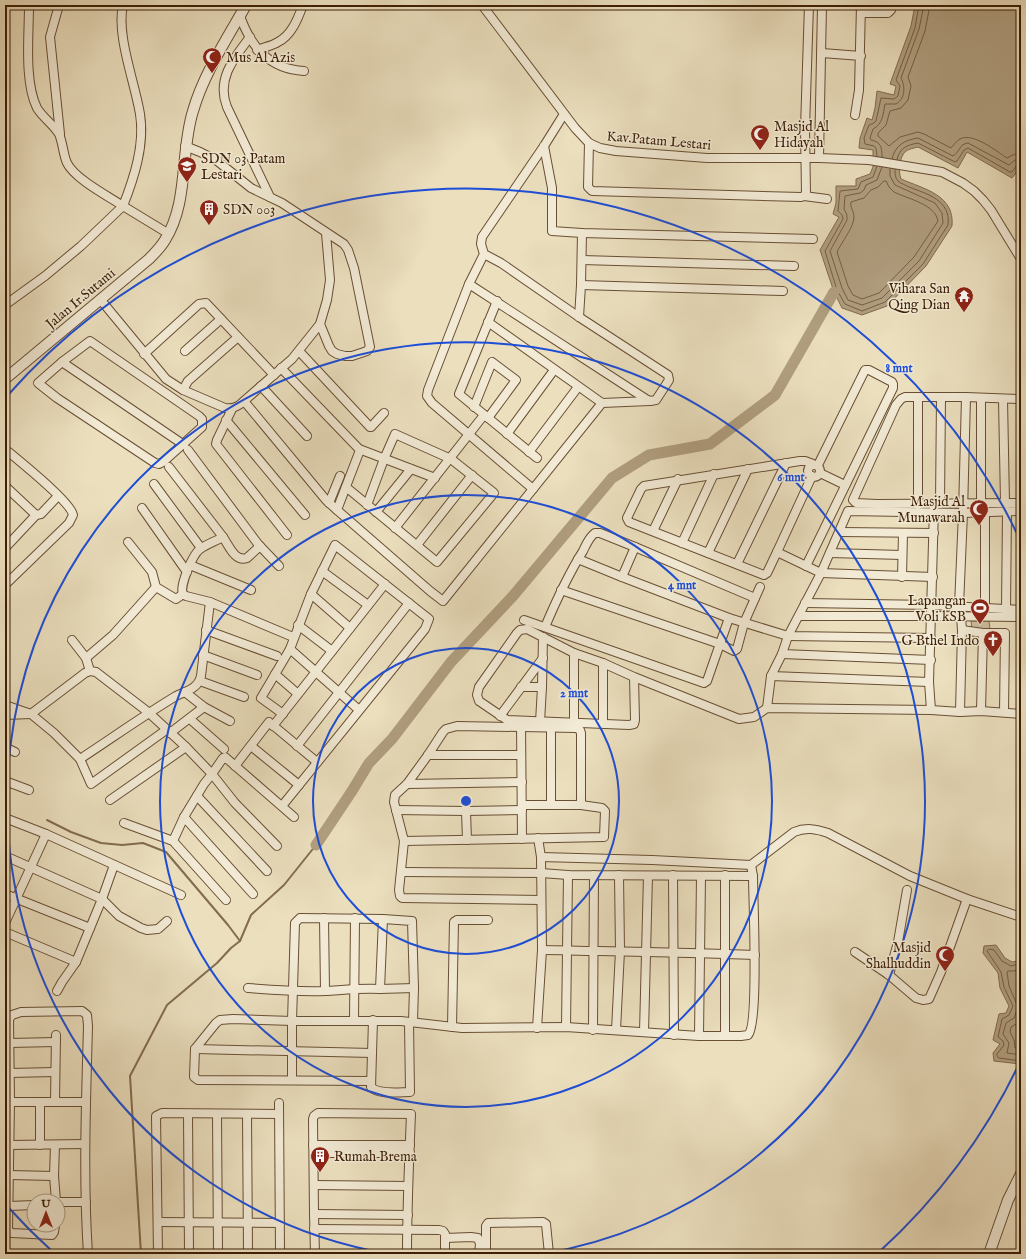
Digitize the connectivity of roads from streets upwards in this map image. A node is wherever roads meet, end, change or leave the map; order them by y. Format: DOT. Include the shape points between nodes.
graph roads {
  1 [pos="29,5"];
  2 [pos="59,5"];
  3 [pos="123,5"];
  4 [pos="246,5"];
  5 [pos="303,5"];
  6 [pos="482,5"];
  7 [pos="809,5"];
  8 [pos="822,5"];
  9 [pos="891,5"];
  10 [pos="861,9"];
  11 [pos="240,16"];
  12 [pos="250,37"];
  13 [pos="257,50"];
  14 [pos="822,53"];
  15 [pos="861,56"];
  16 [pos="304,71"];
  17 [pos="564,114"];
  18 [pos="855,115"];
  19 [pos="60,136"];
  20 [pos="589,143"];
  21 [pos="185,146"];
  22 [pos="544,146"];
  23 [pos="819,158"];
  24 [pos="806,159"];
  25 [pos="804,196"];
  26 [pos="270,197"];
  27 [pos="828,199"];
  28 [pos="123,206"];
  29 [pos="326,233"];
  30 [pos="582,233"];
  31 [pos="169,234"];
  32 [pos="813,239"];
  33 [pos="484,254"];
  34 [pos="1021,259"];
  35 [pos="582,260"];
  36 [pos="794,266"];
  37 [pos="469,284"];
  38 [pos="581,285"];
  39 [pos="783,291"];
  40 [pos="100,299"];
  41 [pos="497,301"];
  42 [pos="5,305"];
  43 [pos="579,317"];
  44 [pos="221,319"];
  45 [pos="488,322"];
  46 [pos="320,324"];
  47 [pos="238,337"];
  48 [pos="185,351"];
  49 [pos="300,351"];
  50 [pos="144,354"];
  51 [pos="62,362"];
  52 [pos="282,368"];
  53 [pos="554,370"];
  54 [pos="274,375"];
  55 [pos="5,379"];
  56 [pos="261,386"];
  57 [pos="578,387"];
  58 [pos="183,390"];
  59 [pos="918,397"];
  60 [pos="941,397"];
  61 [pos="966,397"];
  62 [pos="981,398"];
  63 [pos="1004,399"];
  64 [pos="1021,399"];
  65 [pos="244,401"];
  66 [pos="650,401"];
  67 [pos="602,403"];
  68 [pos="474,407"];
  69 [pos="232,409"];
  70 [pos="384,413"];
  71 [pos="486,417"];
  72 [pos="226,420"];
  73 [pos="468,434"];
  74 [pos="507,434"];
  75 [pos="307,436"];
  76 [pos="186,447"];
  77 [pos="5,449"];
  78 [pos="359,449"];
  79 [pos="529,452"];
  80 [pos="538,458"];
  81 [pos="384,459"];
  82 [pos="450,459"];
  83 [pos="786,463"];
  84 [pos="170,467"];
  85 [pos="817,468"];
  86 [pos="411,469"];
  87 [pos="748,469"];
  88 [pos="714,474"];
  89 [pos="472,475"];
  90 [pos="340,476"];
  91 [pos="812,476"];
  92 [pos="435,478"];
  93 [pos="678,479"];
  94 [pos="154,484"];
  95 [pos="5,486"];
  96 [pos="845,486"];
  97 [pos="346,487"];
  98 [pos="533,489"];
  99 [pos="58,496"];
  100 [pos="329,503"];
  101 [pos="1021,503"];
  102 [pos="367,504"];
  103 [pos="918,504"];
  104 [pos="962,504"];
  105 [pos="936,507"];
  106 [pos="1006,507"];
  107 [pos="142,508"];
  108 [pos="983,508"];
  109 [pos="337,510"];
  110 [pos="1021,511"];
  111 [pos="376,512"];
  112 [pos="963,513"];
  113 [pos="36,515"];
  114 [pos="305,515"];
  115 [pos="395,528"];
  116 [pos="653,532"];
  117 [pos="840,532"];
  118 [pos="903,533"];
  119 [pos="934,533"];
  120 [pos="287,535"];
  121 [pos="223,537"];
  122 [pos="128,542"];
  123 [pos="682,543"];
  124 [pos="417,545"];
  125 [pos="260,546"];
  126 [pos="635,547"];
  127 [pos="5,548"];
  128 [pos="201,548"];
  129 [pos="777,552"];
  130 [pos="708,553"];
  131 [pos="830,553"];
  132 [pos="902,556"];
  133 [pos="578,559"];
  134 [pos="737,564"];
  135 [pos="279,566"];
  136 [pos="806,566"];
  137 [pos="188,569"];
  138 [pos="322,571"];
  139 [pos="821,573"];
  140 [pos="902,577"];
  141 [pos="933,577"];
  142 [pos="622,578"];
  143 [pos="385,584"];
  144 [pos="5,585"];
  145 [pos="156,587"];
  146 [pos="760,587"];
  147 [pos="251,590"];
  148 [pos="561,590"];
  149 [pos="183,594"];
  150 [pos="311,594"];
  151 [pos="755,598"];
  152 [pos="210,602"];
  153 [pos="409,603"];
  154 [pos="805,603"];
  155 [pos="368,605"];
  156 [pos="932,605"];
  157 [pos="959,606"];
  158 [pos="985,608"];
  159 [pos="1006,610"];
  160 [pos="1021,610"];
  161 [pos="798,616"];
  162 [pos="932,616"];
  163 [pos="961,617"];
  164 [pos="1021,617"];
  165 [pos="729,618"];
  166 [pos="524,620"];
  167 [pos="744,623"];
  168 [pos="298,625"];
  169 [pos="545,627"];
  170 [pos="350,628"];
  171 [pos="206,630"];
  172 [pos="962,630"];
  173 [pos="983,633"];
  174 [pos="788,636"];
  175 [pos="293,637"];
  176 [pos="544,637"];
  177 [pos="931,638"];
  178 [pos="72,640"];
  179 [pos="720,644"];
  180 [pos="290,649"];
  181 [pos="332,651"];
  182 [pos="574,653"];
  183 [pos="782,654"];
  184 [pos="203,655"];
  185 [pos="277,656"];
  186 [pos="86,658"];
  187 [pos="543,658"];
  188 [pos="930,660"];
  189 [pos="603,664"];
  190 [pos="90,671"];
  191 [pos="316,672"];
  192 [pos="275,674"];
  193 [pos="257,675"];
  194 [pos="771,676"];
  195 [pos="634,677"];
  196 [pos="200,680"];
  197 [pos="930,682"];
  198 [pos="521,687"];
  199 [pos="542,687"];
  200 [pos="185,692"];
  201 [pos="339,692"];
  202 [pos="298,694"];
  203 [pos="244,697"];
  204 [pos="5,705"];
  205 [pos="204,707"];
  206 [pos="767,708"];
  207 [pos="359,710"];
  208 [pos="931,710"];
  209 [pos="981,711"];
  210 [pos="148,712"];
  211 [pos="960,712"];
  212 [pos="1004,712"];
  213 [pos="31,714"];
  214 [pos="283,714"];
  215 [pos="1021,714"];
  216 [pos="5,715"];
  217 [pos="500,716"];
  218 [pos="190,719"];
  219 [pos="230,721"];
  220 [pos="540,722"];
  221 [pos="574,722"];
  222 [pos="603,723"];
  223 [pos="521,724"];
  224 [pos="273,726"];
  225 [pos="551,728"];
  226 [pos="168,731"];
  227 [pos="251,746"];
  228 [pos="297,746"];
  229 [pos="5,747"];
  230 [pos="186,748"];
  231 [pos="224,749"];
  232 [pos="15,752"];
  233 [pos="521,755"];
  234 [pos="428,756"];
  235 [pos="80,759"];
  236 [pos="317,762"];
  237 [pos="235,766"];
  238 [pos="212,774"];
  239 [pos="5,781"];
  240 [pos="522,782"];
  241 [pos="407,784"];
  242 [pos="299,785"];
  243 [pos="29,790"];
  244 [pos="197,796"];
  245 [pos="110,800"];
  246 [pos="551,804"];
  247 [pos="581,805"];
  248 [pos="282,806"];
  249 [pos="522,807"];
  250 [pos="396,810"];
  251 [pos="466,811"];
  252 [pos="184,817"];
  253 [pos="5,818"];
  254 [pos="294,818"];
  255 [pos="124,823"];
  256 [pos="46,834"];
  257 [pos="538,838"];
  258 [pos="522,839"];
  259 [pos="467,840"];
  260 [pos="173,841"];
  261 [pos="404,841"];
  262 [pos="277,846"];
  263 [pos="5,856"];
  264 [pos="541,857"];
  265 [pos="114,865"];
  266 [pos="751,865"];
  267 [pos="31,868"];
  268 [pos="267,871"];
  269 [pos="401,872"];
  270 [pos="541,873"];
  271 [pos="568,875"];
  272 [pos="594,875"];
  273 [pos="619,875"];
  274 [pos="673,875"];
  275 [pos="725,875"];
  276 [pos="648,876"];
  277 [pos="701,876"];
  278 [pos="752,876"];
  279 [pos="907,890"];
  280 [pos="5,894"];
  281 [pos="253,894"];
  282 [pos="182,895"];
  283 [pos="17,898"];
  284 [pos="102,899"];
  285 [pos="967,899"];
  286 [pos="226,900"];
  287 [pos="541,900"];
  288 [pos="324,918"];
  289 [pos="355,918"];
  290 [pos="1021,918"];
  291 [pos="383,919"];
  292 [pos="488,920"];
  293 [pos="167,921"];
  294 [pos="5,922"];
  295 [pos="90,928"];
  296 [pos="5,932"];
  297 [pos="542,950"];
  298 [pos="567,950"];
  299 [pos="593,951"];
  300 [pos="620,952"];
  301 [pos="647,952"];
  302 [pos="699,952"];
  303 [pos="854,952"];
  304 [pos="673,953"];
  305 [pos="725,954"];
  306 [pos="755,955"];
  307 [pos="76,962"];
  308 [pos="889,975"];
  309 [pos="248,988"];
  310 [pos="353,988"];
  311 [pos="414,988"];
  312 [pos="380,989"];
  313 [pos="57,991"];
  314 [pos="294,991"];
  315 [pos="325,991"];
  316 [pos="354,1020"];
  317 [pos="373,1020"];
  318 [pos="292,1021"];
  319 [pos="411,1022"];
  320 [pos="452,1027"];
  321 [pos="566,1027"];
  322 [pos="537,1028"];
  323 [pos="594,1030"];
  324 [pos="616,1030"];
  325 [pos="644,1032"];
  326 [pos="674,1035"];
  327 [pos="699,1036"];
  328 [pos="725,1036"];
  329 [pos="9,1043"];
  330 [pos="195,1049"];
  331 [pos="292,1052"];
  332 [pos="372,1053"];
  333 [pos="55,1072"];
  334 [pos="9,1073"];
  335 [pos="292,1080"];
  336 [pos="371,1081"];
  337 [pos="10,1102"];
  338 [pos="40,1102"];
  339 [pos="55,1102"];
  340 [pos="86,1102"];
  341 [pos="279,1103"];
  342 [pos="188,1114"];
  343 [pos="218,1114"];
  344 [pos="279,1114"];
  345 [pos="247,1115"];
  346 [pos="86,1144"];
  347 [pos="9,1145"];
  348 [pos="40,1145"];
  349 [pos="55,1145"];
  350 [pos="313,1145"];
  351 [pos="410,1149"];
  352 [pos="314,1154"];
  353 [pos="1021,1174"];
  354 [pos="9,1175"];
  355 [pos="54,1176"];
  356 [pos="314,1185"];
  357 [pos="408,1186"];
  358 [pos="56,1193"];
  359 [pos="66,1202"];
  360 [pos="86,1202"];
  361 [pos="9,1206"];
  362 [pos="26,1206"];
  363 [pos="314,1214"];
  364 [pos="408,1216"];
  365 [pos="158,1222"];
  366 [pos="189,1222"];
  367 [pos="248,1222"];
  368 [pos="217,1223"];
  369 [pos="280,1223"];
  370 [pos="314,1229"];
  371 [pos="407,1231"];
  372 [pos="26,1233"];
  373 [pos="32,1233"];
  374 [pos="53,1233"];
  375 [pos="445,1238"];
  376 [pos="88,1254"];
  377 [pos="158,1254"];
  378 [pos="189,1254"];
  379 [pos="218,1254"];
  380 [pos="248,1254"];
  381 [pos="280,1254"];
  382 [pos="315,1254"];
  383 [pos="407,1254"];
  384 [pos="445,1254"];
  385 [pos="479,1254"];
  386 [pos="486,1254"];
  387 [pos="498,1254"];
  388 [pos="549,1254"];
  389 [pos="989,1254"];
  1 -- 19 [label="street" via="30,90 38,110"];
  2 -- 19 [label="street" via="50,37"];
  3 -- 28 [label="street" via="123,34 138,103 141,132 135,169"];
  4 -- 11 [label="street, Jalan Ir.Sutami"];
  5 -- 13 [label="street" via="294,26 283,40"];
  6 -- 17 [label="street, Kav.Patam Lestari"];
  7 -- 24 [label="street"];
  8 -- 14 [label="street"];
  9 -- 10 [label="street" via="888,13"];
  10 -- 15 [label="street"];
  11 -- 12 [label="street"];
  11 -- 21 [label="street, Jalan Ir.Sutami" via="202,86 192,112"];
  12 -- 13 [label="street"];
  12 -- 26 [label="street" via="231,65 223,94"];
  13 -- 16 [label="street" via="274,63"];
  14 -- 15 [label="street"];
  14 -- 23 [label="street"];
  15 -- 18 [label="street"];
  17 -- 20 [label="street, Kav.Patam Lestari"];
  17 -- 22 [label="street"];
  19 -- 28 [label="street" via="70,168"];
  20 -- 24 [label="street, Kav.Patam Lestari" via="616,151 651,154 707,158"];
  20 -- 25 [label="street" via="588,187 592,191 801,198"];
  21 -- 26 [label="street" via="212,158 251,188"];
  21 -- 31 [label="street, Jalan Ir.Sutami" via="180,199"];
  22 -- 30 [label="street" via="552,188 552,231"];
  22 -- 33 [label="street" via="482,237"];
  23 -- 24 [label="street, Kav.Patam Lestari"];
  23 -- 34 [label="street, Kav.Patam Lestari" via="869,160 942,172 952,176 974,191 991,210"];
  24 -- 25 [label="street"];
  25 -- 27 [label="street"];
  26 -- 29 [label="street"];
  28 -- 31 [label="street"];
  28 -- 42 [label="street" via="81,246"];
  29 -- 46 [label="street" via="330,280 328,300"];
  29 -- 46 [label="street" via="344,244 351,256 370,348 352,356 337,354 329,346"];
  30 -- 32 [label="street"];
  30 -- 35 [label="street"];
  31 -- 40 [label="street, Jalan Ir.Sutami" via="150,259"];
  33 -- 37 [label="street"];
  33 -- 43 [label="street"];
  35 -- 36 [label="street"];
  35 -- 38 [label="street"];
  37 -- 41 [label="street"];
  37 -- 73 [label="street" via="427,396"];
  38 -- 39 [label="street"];
  38 -- 43 [label="street"];
  40 -- 50 [label="street"];
  40 -- 55 [label="street, Jalan Ir.Sutami"];
  41 -- 45 [label="street"];
  41 -- 66 [label="street"];
  43 -- 66 [label="street" via="668,375 669,380 656,400"];
  44 -- 47 [label="street"];
  44 -- 48 [label="street"];
  44 -- 50 [label="street" via="206,303 199,304"];
  45 -- 53 [label="street"];
  45 -- 68 [label="street" via="459,394"];
  46 -- 49 [label="street"];
  47 -- 54 [label="street"];
  47 -- 58 [label="street" via="188,381"];
  49 -- 52 [label="street"];
  49 -- 70 [label="street" via="370,427"];
  50 -- 58 [label="street" via="166,379"];
  51 -- 76 [label="street"];
  51 -- 76 [label="street" via="90,341 200,416 202,427"];
  51 -- 76 [label="street" via="38,383 57,398 152,462 159,464"];
  52 -- 54 [label="street"];
  52 -- 78 [label="street"];
  53 -- 57 [label="street"];
  53 -- 74 [label="street"];
  54 -- 56 [label="street"];
  56 -- 65 [label="street"];
  56 -- 75 [label="street"];
  57 -- 67 [label="street"];
  57 -- 79 [label="street"];
  58 -- 69 [label="street" via="218,406"];
  59 -- 60 [label="street"];
  59 -- 103 [label="street"];
  59 -- 103 [label="street" via="905,397 900,400 853,500 856,503"];
  60 -- 61 [label="street"];
  60 -- 105 [label="street"];
  61 -- 62 [label="street"];
  61 -- 104 [label="street"];
  62 -- 63 [label="street"];
  62 -- 108 [label="street"];
  63 -- 64 [label="street"];
  63 -- 106 [label="street"];
  65 -- 69 [label="street"];
  65 -- 100 [label="street"];
  66 -- 67 [label="street"];
  67 -- 98 [label="street"];
  68 -- 71 [label="street"];
  68 -- 71 [label="street" via="492,362 516,380"];
  69 -- 72 [label="street"];
  71 -- 73 [label="street"];
  71 -- 74 [label="street"];
  72 -- 114 [label="street"];
  72 -- 120 [label="street" via="217,440 218,448"];
  73 -- 82 [label="street"];
  73 -- 98 [label="street"];
  74 -- 79 [label="street"];
  76 -- 125 [label="street"];
  77 -- 99 [label="street"];
  78 -- 81 [label="street"];
  78 -- 97 [label="street"];
  79 -- 80 [label="street"];
  81 -- 82 [label="street" via="395,434"];
  81 -- 86 [label="street"];
  81 -- 102 [label="street"];
  82 -- 89 [label="street"];
  82 -- 92 [label="street"];
  83 -- 85 [label="street" via="803,460"];
  83 -- 87 [label="street"];
  83 -- 134 [label="street"];
  84 -- 121 [label="street"];
  85 -- 91 [label="street" via="817,476"];
  85 -- 91 [label="street" via="810,466 808,470"];
  85 -- 96 [label="street"];
  85 -- 96 [label="street" via="865,370 892,382 893,388"];
  86 -- 92 [label="street"];
  86 -- 111 [label="street"];
  87 -- 88 [label="street"];
  87 -- 130 [label="street"];
  88 -- 93 [label="street"];
  88 -- 123 [label="street"];
  89 -- 124 [label="street"];
  89 -- 124 [label="street" via="494,493 437,562"];
  90 -- 100 [label="street"];
  91 -- 129 [label="street"];
  92 -- 115 [label="street"];
  93 -- 116 [label="street"];
  93 -- 116 [label="street" via="651,484 641,489 627,519"];
  94 -- 128 [label="street"];
  95 -- 113 [label="street"];
  96 -- 136 [label="street"];
  97 -- 102 [label="street"];
  97 -- 109 [label="street"];
  98 -- 109 [label="street" via="444,602"];
  99 -- 113 [label="street" via="41,514"];
  99 -- 144 [label="street" via="73,512 72,518"];
  100 -- 109 [label="street"];
  101 -- 106 [label="street"];
  102 -- 111 [label="street"];
  103 -- 105 [label="street"];
  104 -- 105 [label="street"];
  104 -- 108 [label="street"];
  104 -- 112 [label="street"];
  105 -- 112 [label="street"];
  105 -- 117 [label="street" via="848,511"];
  105 -- 119 [label="street"];
  106 -- 108 [label="street"];
  106 -- 110 [label="street"];
  106 -- 159 [label="street"];
  107 -- 137 [label="street"];
  108 -- 112 [label="street"];
  108 -- 158 [label="street"];
  111 -- 115 [label="street"];
  112 -- 157 [label="street"];
  113 -- 127 [label="street"];
  115 -- 124 [label="street"];
  116 -- 123 [label="street"];
  117 -- 118 [label="street"];
  117 -- 131 [label="street"];
  118 -- 119 [label="street"];
  118 -- 132 [label="street"];
  119 -- 141 [label="street"];
  121 -- 125 [label="street" via="239,559 247,558"];
  121 -- 128 [label="street"];
  122 -- 145 [label="street" via="152,572"];
  123 -- 130 [label="street"];
  125 -- 135 [label="street"];
  126 -- 133 [label="street" via="595,533"];
  126 -- 142 [label="street"];
  126 -- 151 [label="street"];
  128 -- 137 [label="street"];
  129 -- 134 [label="street" via="765,575"];
  129 -- 136 [label="street"];
  130 -- 134 [label="street"];
  131 -- 132 [label="street"];
  131 -- 139 [label="street"];
  132 -- 140 [label="street"];
  133 -- 142 [label="street"];
  133 -- 148 [label="street"];
  136 -- 139 [label="street"];
  137 -- 147 [label="street"];
  137 -- 149 [label="street" via="182,588"];
  138 -- 143 [label="street" via="335,545"];
  138 -- 150 [label="street"];
  138 -- 155 [label="street"];
  139 -- 140 [label="street"];
  139 -- 154 [label="street"];
  140 -- 141 [label="street"];
  141 -- 156 [label="street"];
  142 -- 165 [label="street"];
  143 -- 153 [label="street"];
  143 -- 155 [label="street"];
  145 -- 149 [label="street" via="176,599"];
  145 -- 186 [label="street" via="112,635"];
  146 -- 151 [label="street"];
  148 -- 169 [label="street"];
  148 -- 179 [label="street"];
  149 -- 152 [label="street"];
  150 -- 168 [label="street"];
  150 -- 170 [label="street"];
  151 -- 167 [label="street"];
  152 -- 171 [label="street"];
  152 -- 175 [label="street"];
  153 -- 201 [label="street"];
  153 -- 207 [label="street" via="429,619 425,629"];
  154 -- 156 [label="street"];
  154 -- 161 [label="street"];
  155 -- 170 [label="street"];
  156 -- 157 [label="street"];
  156 -- 162 [label="street"];
  157 -- 158 [label="street"];
  158 -- 159 [label="street"];
  159 -- 160 [label="street"];
  161 -- 162 [label="street"];
  161 -- 174 [label="street"];
  162 -- 163 [label="street"];
  162 -- 177 [label="street"];
  163 -- 164 [label="street"];
  163 -- 172 [label="street"];
  165 -- 167 [label="street"];
  165 -- 179 [label="street"];
  166 -- 169 [label="street"];
  167 -- 174 [label="street"];
  167 -- 179 [label="street" via="736,650"];
  168 -- 175 [label="street"];
  168 -- 181 [label="street"];
  169 -- 179 [label="street" via="704,683 707,682"];
  170 -- 181 [label="street"];
  171 -- 184 [label="street"];
  171 -- 185 [label="street"];
  172 -- 173 [label="street"];
  172 -- 211 [label="street"];
  173 -- 209 [label="street"];
  173 -- 212 [label="street" via="1005,633"];
  174 -- 177 [label="street"];
  174 -- 183 [label="street"];
  175 -- 180 [label="street"];
  176 -- 182 [label="street"];
  176 -- 187 [label="street"];
  176 -- 217 [label="street" via="527,629 520,630 480,687 477,695 479,701"];
  177 -- 188 [label="street"];
  178 -- 186 [label="street"];
  180 -- 191 [label="street"];
  180 -- 192 [label="street"];
  181 -- 191 [label="street"];
  182 -- 189 [label="street"];
  182 -- 221 [label="street"];
  183 -- 188 [label="street"];
  183 -- 194 [label="street"];
  184 -- 193 [label="street"];
  184 -- 196 [label="street"];
  186 -- 190 [label="street"];
  187 -- 198 [label="street"];
  187 -- 199 [label="street"];
  188 -- 197 [label="street"];
  189 -- 195 [label="street"];
  189 -- 222 [label="street"];
  190 -- 210 [label="street" via="96,672"];
  190 -- 213 [label="street"];
  191 -- 201 [label="street"];
  191 -- 202 [label="street"];
  192 -- 202 [label="street"];
  192 -- 214 [label="street" via="261,698"];
  194 -- 197 [label="street"];
  194 -- 206 [label="street"];
  195 -- 206 [label="street" via="739,719 754,717"];
  195 -- 222 [label="street" via="634,724"];
  196 -- 200 [label="street" via="194,688"];
  196 -- 203 [label="street"];
  197 -- 208 [label="street"];
  198 -- 199 [label="street"];
  198 -- 217 [label="street"];
  199 -- 220 [label="street"];
  200 -- 205 [label="street"];
  200 -- 210 [label="street"];
  201 -- 207 [label="street"];
  201 -- 228 [label="street"];
  202 -- 214 [label="street"];
  204 -- 213 [label="street"];
  205 -- 218 [label="street"];
  205 -- 219 [label="street"];
  206 -- 208 [label="street"];
  207 -- 236 [label="street"];
  208 -- 211 [label="street"];
  209 -- 211 [label="street"];
  209 -- 212 [label="street"];
  210 -- 226 [label="street"];
  210 -- 235 [label="street"];
  212 -- 215 [label="street"];
  213 -- 216 [label="street"];
  213 -- 235 [label="street"];
  214 -- 224 [label="street"];
  217 -- 223 [label="street"];
  218 -- 226 [label="street"];
  218 -- 231 [label="street"];
  220 -- 221 [label="street"];
  220 -- 223 [label="street"];
  221 -- 222 [label="street"];
  223 -- 225 [label="street"];
  223 -- 233 [label="street"];
  223 -- 234 [label="street" via="449,728 443,732"];
  224 -- 227 [label="street" via="269,722"];
  224 -- 228 [label="street"];
  225 -- 246 [label="street"];
  225 -- 247 [label="street" via="576,728 580,731"];
  226 -- 230 [label="street"];
  226 -- 235 [label="street" via="91,784"];
  227 -- 237 [label="street"];
  227 -- 242 [label="street"];
  228 -- 236 [label="street"];
  229 -- 232 [label="street"];
  230 -- 238 [label="street"];
  230 -- 245 [label="street"];
  233 -- 234 [label="street"];
  233 -- 240 [label="street"];
  234 -- 241 [label="street"];
  236 -- 242 [label="street"];
  237 -- 238 [label="street" via="225,757"];
  237 -- 248 [label="street"];
  238 -- 244 [label="street"];
  238 -- 262 [label="street" via="235,803"];
  239 -- 243 [label="street"];
  240 -- 241 [label="street"];
  240 -- 249 [label="street"];
  241 -- 250 [label="street" via="394,798"];
  242 -- 248 [label="street"];
  244 -- 252 [label="street"];
  244 -- 268 [label="street"];
  246 -- 247 [label="street"];
  246 -- 249 [label="street"];
  247 -- 257 [label="street" via="603,809 604,837"];
  248 -- 254 [label="street"];
  249 -- 251 [label="street"];
  249 -- 258 [label="street"];
  250 -- 251 [label="street"];
  250 -- 261 [label="street"];
  251 -- 259 [label="street"];
  252 -- 260 [label="street"];
  252 -- 281 [label="street"];
  253 -- 256 [label="street"];
  255 -- 260 [label="street"];
  256 -- 265 [label="street"];
  256 -- 267 [label="street"];
  257 -- 258 [label="street"];
  257 -- 264 [label="street"];
  258 -- 259 [label="street"];
  259 -- 261 [label="street"];
  260 -- 286 [label="street"];
  261 -- 269 [label="street"];
  263 -- 267 [label="street"];
  264 -- 266 [label="street"];
  264 -- 270 [label="street"];
  265 -- 282 [label="street"];
  265 -- 284 [label="street"];
  266 -- 278 [label="street"];
  266 -- 285 [label="street" via="794,832 808,828 817,829 850,843 910,876"];
  267 -- 283 [label="street"];
  267 -- 284 [label="street"];
  269 -- 270 [label="street"];
  269 -- 287 [label="street" via="399,894 402,898"];
  270 -- 271 [label="street"];
  270 -- 287 [label="street"];
  271 -- 272 [label="street"];
  271 -- 298 [label="street"];
  272 -- 273 [label="street"];
  272 -- 299 [label="street"];
  273 -- 276 [label="street"];
  273 -- 300 [label="street"];
  274 -- 276 [label="street"];
  274 -- 277 [label="street"];
  274 -- 304 [label="street"];
  275 -- 277 [label="street"];
  275 -- 278 [label="street"];
  275 -- 305 [label="street"];
  276 -- 301 [label="street"];
  277 -- 302 [label="street"];
  278 -- 306 [label="street"];
  279 -- 308 [label="street"];
  280 -- 283 [label="street"];
  283 -- 294 [label="street"];
  283 -- 295 [label="street"];
  284 -- 293 [label="street" via="119,916 140,928 158,929"];
  284 -- 295 [label="street"];
  285 -- 290 [label="street"];
  285 -- 308 [label="street" via="941,972 928,999 916,998"];
  287 -- 297 [label="street"];
  288 -- 289 [label="street"];
  288 -- 314 [label="street" via="300,918 295,923"];
  288 -- 315 [label="street"];
  289 -- 291 [label="street"];
  289 -- 310 [label="street"];
  291 -- 311 [label="street" via="413,922"];
  291 -- 312 [label="street"];
  292 -- 320 [label="street" via="454,922"];
  295 -- 307 [label="street"];
  296 -- 307 [label="street"];
  297 -- 298 [label="street"];
  297 -- 322 [label="street"];
  298 -- 299 [label="street"];
  298 -- 321 [label="street"];
  299 -- 300 [label="street"];
  299 -- 323 [label="street"];
  300 -- 301 [label="street"];
  300 -- 324 [label="street"];
  301 -- 304 [label="street"];
  301 -- 325 [label="street"];
  302 -- 304 [label="street"];
  302 -- 305 [label="street"];
  302 -- 327 [label="street"];
  303 -- 308 [label="street"];
  304 -- 326 [label="street"];
  305 -- 306 [label="street"];
  305 -- 328 [label="street"];
  306 -- 328 [label="street" via="752,1030 746,1035"];
  307 -- 313 [label="street"];
  309 -- 314 [label="street"];
  310 -- 312 [label="street"];
  310 -- 315 [label="street"];
  310 -- 316 [label="street"];
  311 -- 312 [label="street"];
  311 -- 319 [label="street"];
  314 -- 315 [label="street"];
  314 -- 318 [label="street"];
  316 -- 317 [label="street"];
  316 -- 318 [label="street"];
  317 -- 319 [label="street"];
  317 -- 332 [label="street"];
  318 -- 330 [label="street" via="220,1020"];
  318 -- 331 [label="street"];
  319 -- 320 [label="street"];
  319 -- 336 [label="street" via="410,1092 377,1091 371,1088"];
  320 -- 322 [label="street"];
  321 -- 322 [label="street"];
  321 -- 323 [label="street"];
  323 -- 324 [label="street"];
  324 -- 325 [label="street"];
  325 -- 326 [label="street"];
  326 -- 327 [label="street"];
  327 -- 328 [label="street"];
  329 -- 333 [label="street" via="56,1039"];
  329 -- 334 [label="street"];
  329 -- 340 [label="street" via="12,1015 21,1012 86,1013"];
  330 -- 331 [label="street"];
  330 -- 335 [label="street" via="194,1077 198,1080"];
  331 -- 332 [label="street"];
  331 -- 335 [label="street"];
  332 -- 336 [label="street"];
  333 -- 334 [label="street"];
  333 -- 339 [label="street"];
  334 -- 337 [label="street"];
  335 -- 336 [label="street"];
  337 -- 338 [label="street"];
  337 -- 347 [label="street"];
  338 -- 339 [label="street"];
  338 -- 348 [label="street"];
  339 -- 340 [label="street"];
  340 -- 346 [label="street"];
  341 -- 344 [label="street"];
  342 -- 343 [label="street"];
  342 -- 365 [label="street" via="162,1113 156,1116"];
  342 -- 366 [label="street"];
  343 -- 345 [label="street"];
  343 -- 368 [label="street"];
  344 -- 345 [label="street"];
  344 -- 369 [label="street"];
  345 -- 367 [label="street"];
  346 -- 349 [label="street"];
  346 -- 360 [label="street"];
  347 -- 348 [label="street"];
  347 -- 354 [label="street"];
  348 -- 349 [label="street"];
  349 -- 355 [label="street"];
  350 -- 351 [label="street"];
  350 -- 351 [label="street" via="314,1116 318,1113 411,1114"];
  350 -- 352 [label="street"];
  351 -- 352 [label="street"];
  351 -- 357 [label="street"];
  352 -- 356 [label="street"];
  353 -- 389 [label="street" via="1008,1200"];
  354 -- 355 [label="street"];
  354 -- 361 [label="street"];
  355 -- 358 [label="street"];
  356 -- 357 [label="street"];
  356 -- 363 [label="street"];
  357 -- 364 [label="street"];
  359 -- 360 [label="street"];
  360 -- 376 [label="street"];
  361 -- 362 [label="street"];
  361 -- 372 [label="street" via="8,1229 12,1232"];
  363 -- 364 [label="street"];
  363 -- 370 [label="street"];
  364 -- 371 [label="street"];
  365 -- 366 [label="street"];
  365 -- 377 [label="street"];
  366 -- 368 [label="street"];
  366 -- 378 [label="street"];
  367 -- 368 [label="street"];
  367 -- 369 [label="street"];
  367 -- 380 [label="street"];
  368 -- 379 [label="street"];
  369 -- 381 [label="street"];
  370 -- 371 [label="street"];
  370 -- 382 [label="street"];
  371 -- 375 [label="street" via="439,1230 444,1233"];
  371 -- 383 [label="street"];
  373 -- 374 [label="street"];
  375 -- 384 [label="street"];
  375 -- 385 [label="street" via="478,1238"];
  386 -- 388 [label="street" via="488,1223 544,1222"];
  387 -- 388 [label="street"];
}
